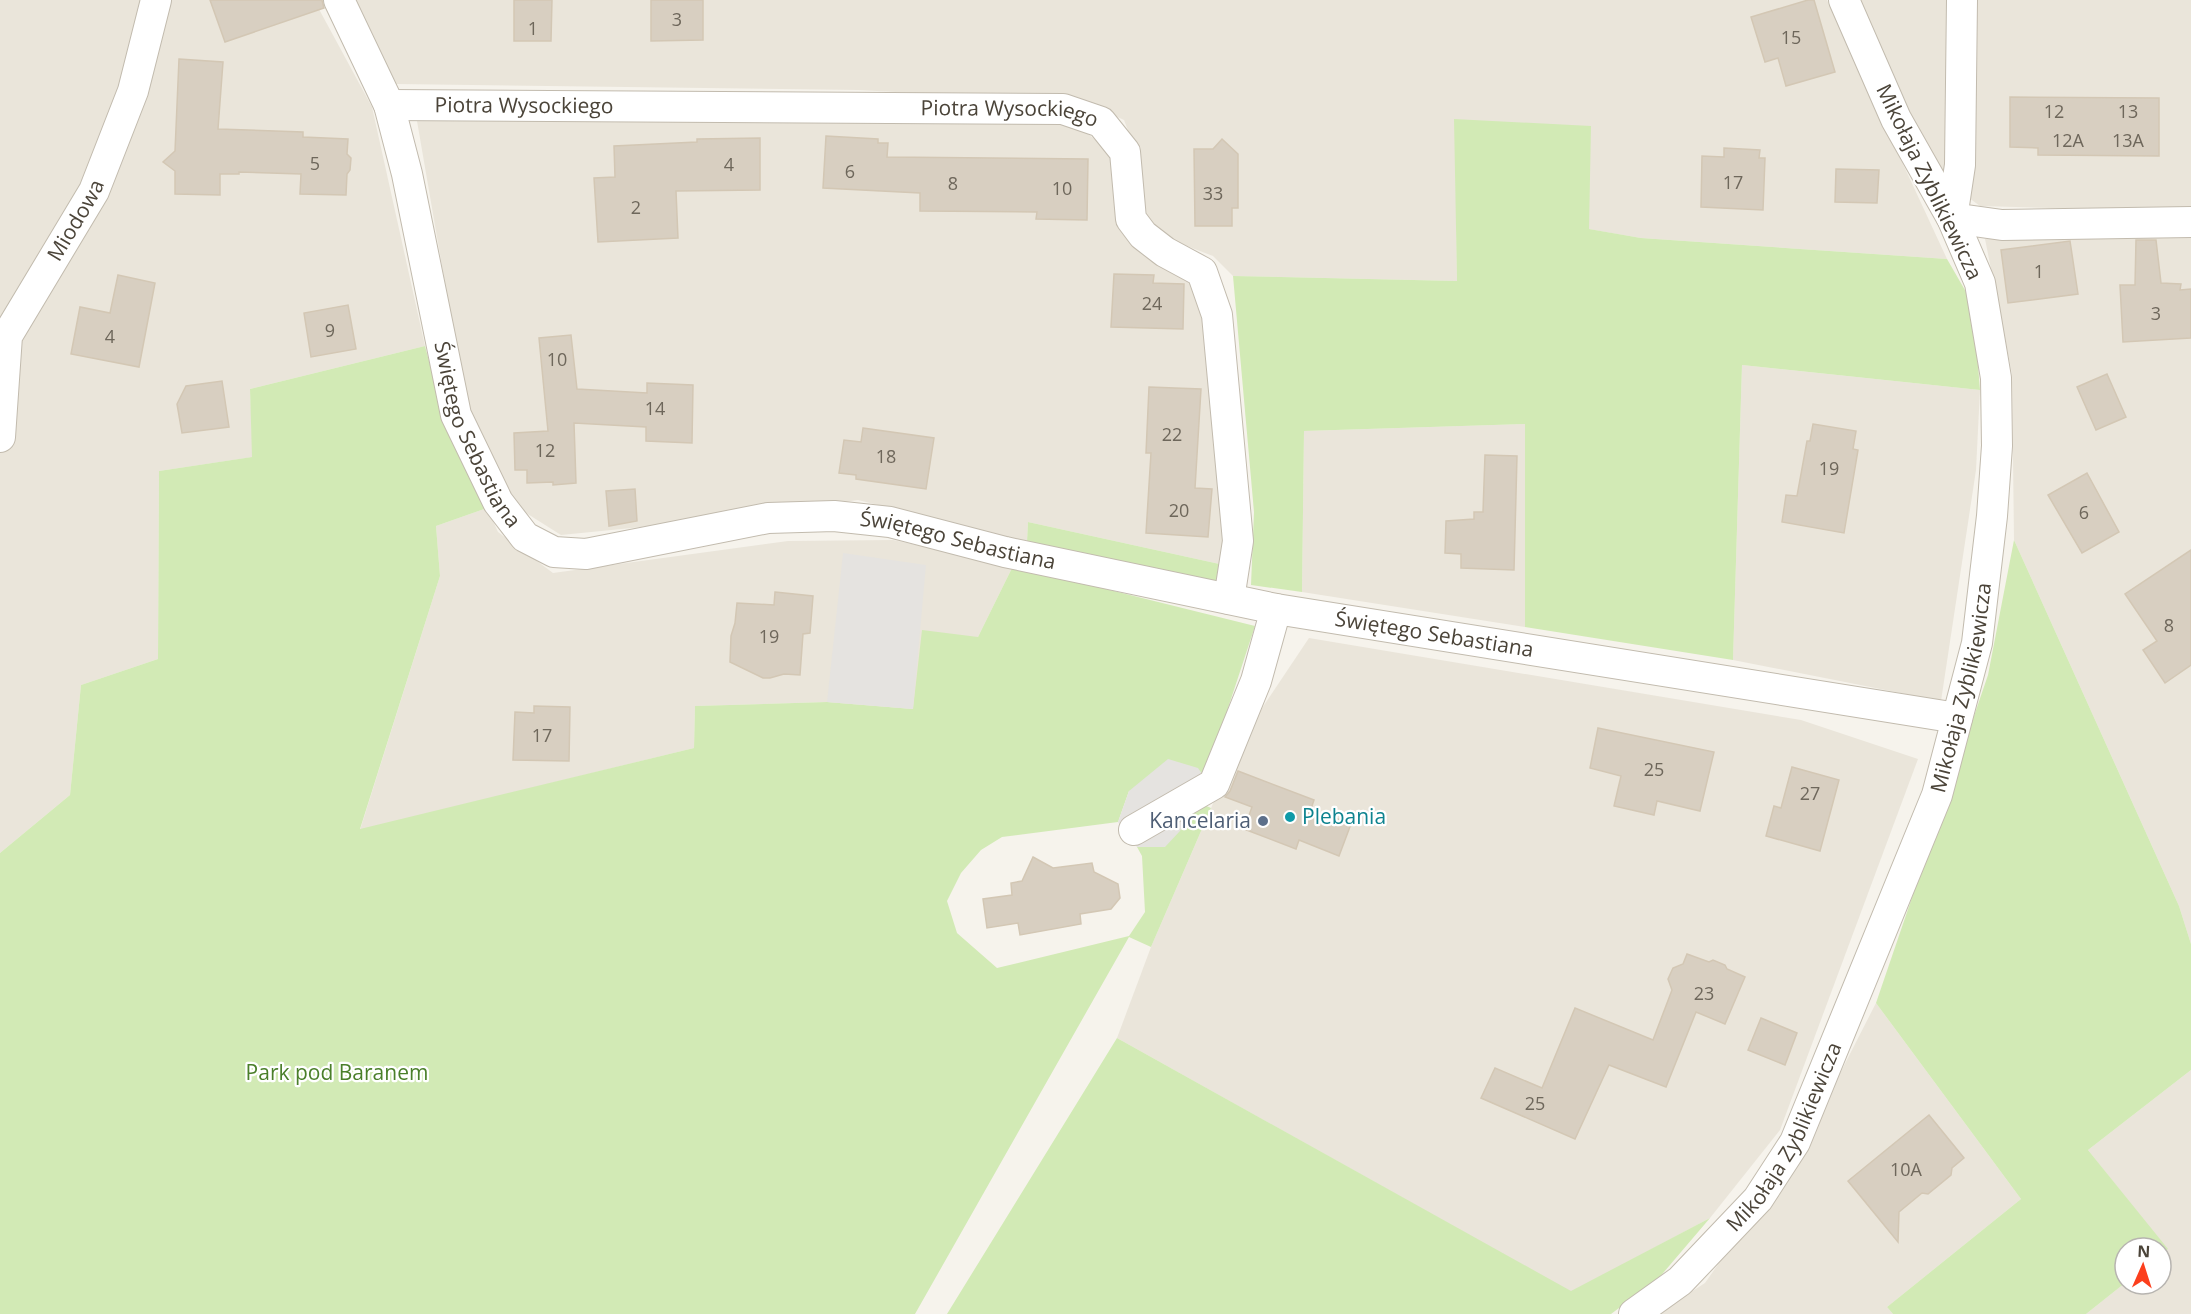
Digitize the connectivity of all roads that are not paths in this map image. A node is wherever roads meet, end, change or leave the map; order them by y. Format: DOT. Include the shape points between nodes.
graph roads {
  1 [pos="156,0"];
  2 [pos="339,0"];
  3 [pos="1844,0"];
  4 [pos="1962,0"];
  5 [pos="389,105"];
  6 [pos="1952,218"];
  7 [pos="2191,222"];
  8 [pos="0,436"];
  9 [pos="1229,599"];
  10 [pos="1276,609"];
  11 [pos="1958,718"];
  12 [pos="1134,830"];
  13 [pos="1634,1314"];
  1 -- 8 [label="street, Miodowa" via="133,91 94,191 7,336"];
  2 -- 5 [label="street, Świętego Sebastiana"];
  3 -- 6 [label="street, Mikołaja Zyblikiewicza" via="1896,119"];
  4 -- 6 [label="street" via="1960,165"];
  5 -- 9 [label="street, Świętego Sebastiana" via="407,174 456,415 498,502 525,537 554,552 586,554 768,518 834,516 890,522 1005,552"];
  5 -- 9 [label="street, Piotra Wysockiego" via="1063,109 1101,122 1125,152 1131,219 1143,236 1202,272 1217,315 1238,541"];
  6 -- 7 [label="street" via="2002,225"];
  6 -- 11 [label="street, Mikołaja Zyblikiewicza" via="1980,283 1996,390 1997,446 1977,643"];
  9 -- 10 [label="street, Świętego Sebastiana"];
  10 -- 11 [label="street, Świętego Sebastiana"];
  10 -- 12 [label="street" via="1256,681 1214,784"];
  11 -- 13 [label="street, Mikołaja Zyblikiewicza" via="1938,795 1795,1142 1758,1199 1680,1281"];
}
